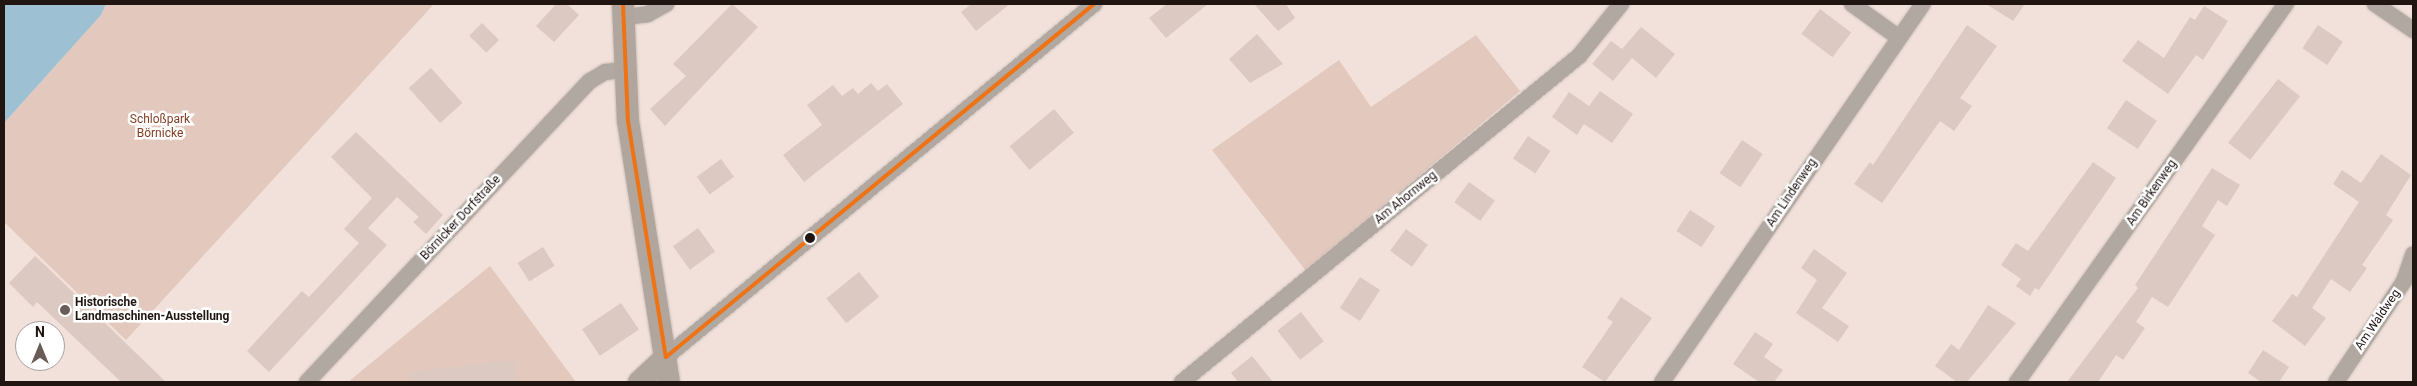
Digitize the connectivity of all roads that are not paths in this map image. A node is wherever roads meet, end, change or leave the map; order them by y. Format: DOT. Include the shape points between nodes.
graph roads {
  1 [pos="666,4"];
  2 [pos="1094,4"];
  3 [pos="1621,4"];
  4 [pos="1852,4"];
  5 [pos="1922,4"];
  6 [pos="2286,4"];
  7 [pos="2375,4"];
  8 [pos="624,10"];
  9 [pos="2413,30"];
  10 [pos="1898,37"];
  11 [pos="615,71"];
  12 [pos="2413,255"];
  13 [pos="666,357"];
  14 [pos="306,382"];
  15 [pos="639,382"];
  16 [pos="669,382"];
  17 [pos="1182,382"];
  18 [pos="1662,382"];
  19 [pos="2018,382"];
  20 [pos="2336,382"];
  1 -- 8 [label="street" via="648,14"];
  2 -- 13 [label="street"];
  3 -- 17 [label="street, Am Ahornweg" via="1579,56"];
  4 -- 10 [label="street"];
  5 -- 10 [label="street, Am Lindenweg"];
  6 -- 19 [label="street, Am Birkenweg"];
  7 -- 9 [label="street"];
  8 -- 11 [label="main road"];
  10 -- 18 [label="street, Am Lindenweg"];
  11 -- 13 [label="main road" via="628,121"];
  11 -- 14 [label="street, Börnicker Dorfstraße" via="590,81"];
  12 -- 20 [label="street, Am Waldweg" via="2404,281"];
  13 -- 15 [label="main road"];
  13 -- 16 [label="main road"];
}
